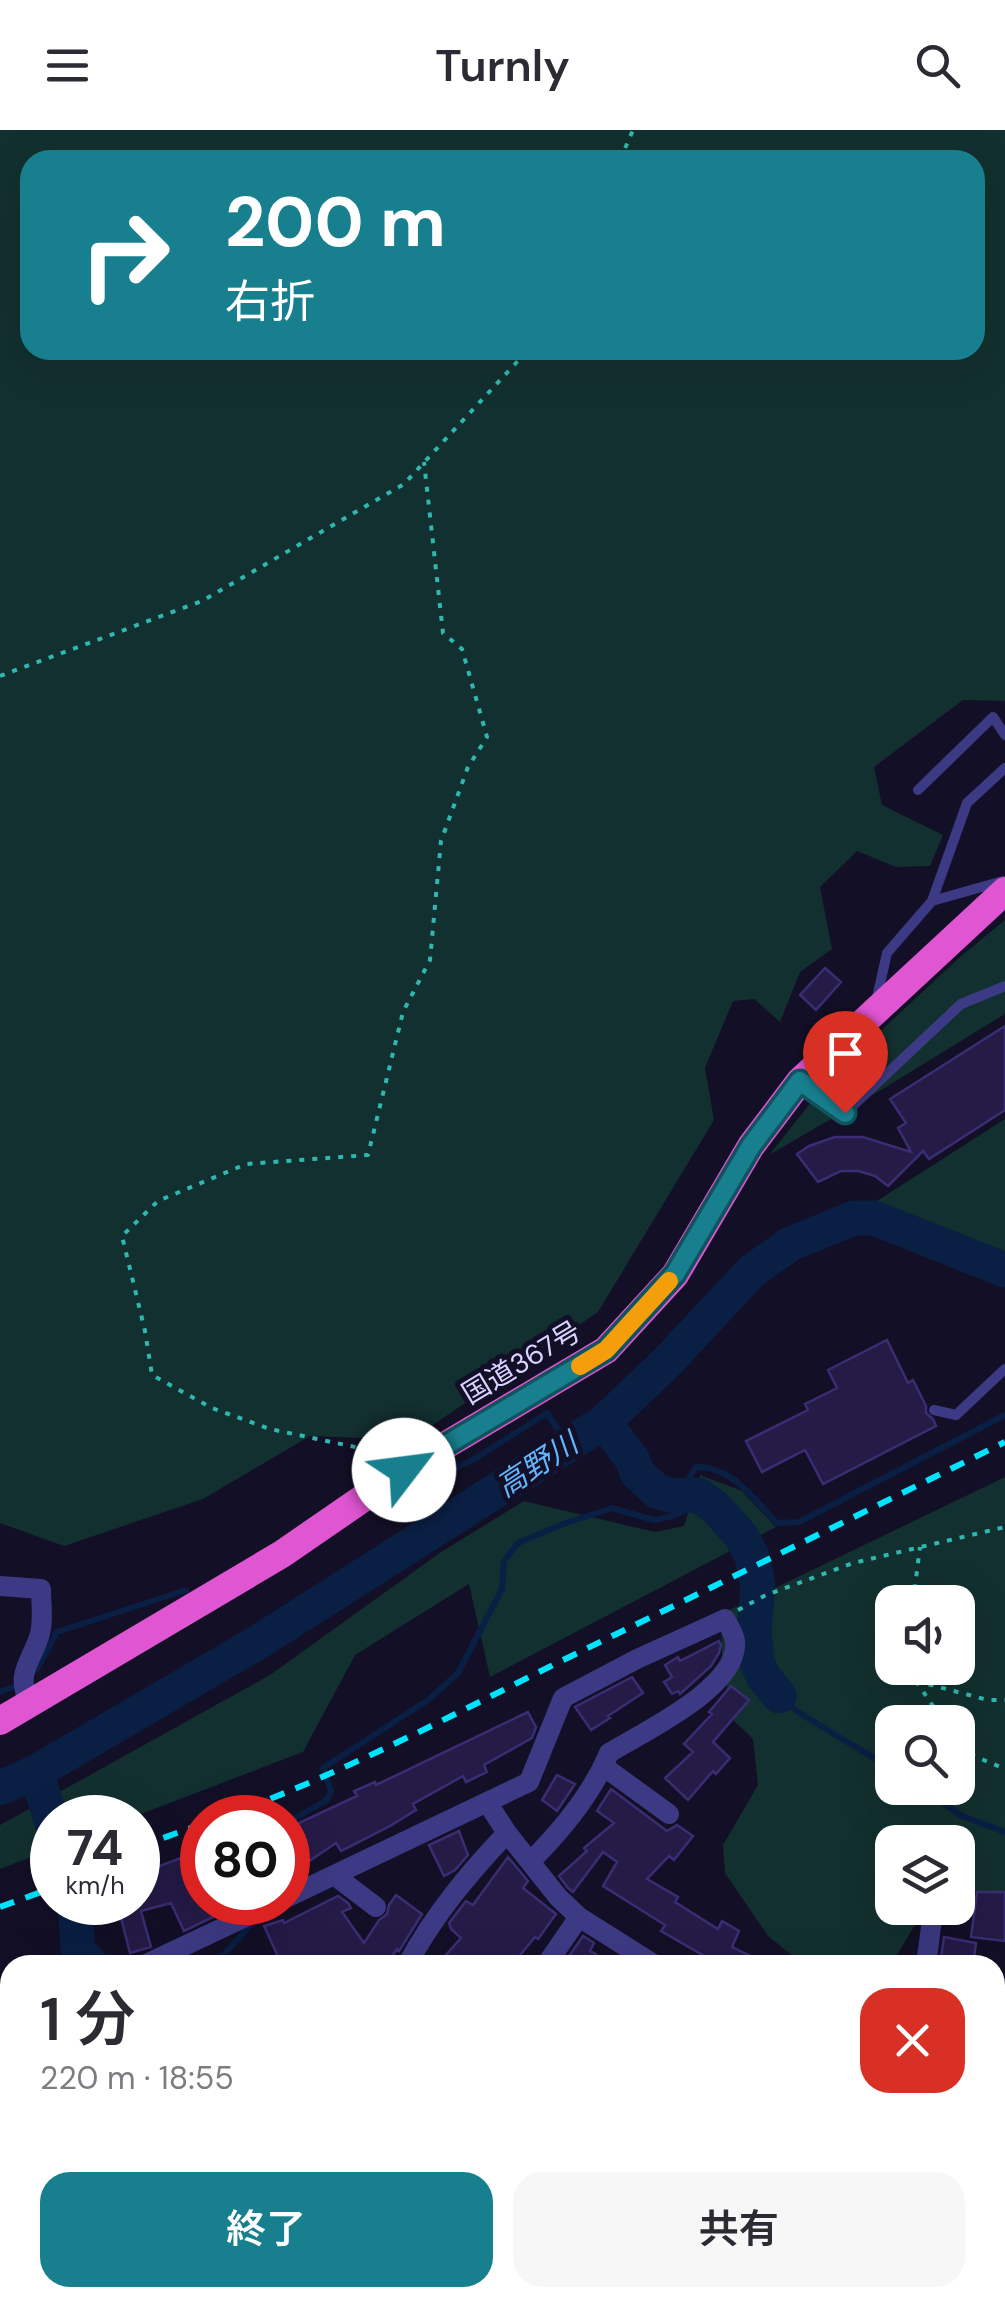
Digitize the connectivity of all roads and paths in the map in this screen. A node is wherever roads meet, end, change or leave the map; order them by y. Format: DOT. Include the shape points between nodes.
graph roads {
  1 [pos="519,360"];
  2 [pos="424,462"];
  3 [pos="0,676"];
  4 [pos="1005,736"];
  5 [pos="1005,768"];
  6 [pos="918,790"];
  7 [pos="1005,881"];
  8 [pos="1005,891"];
  9 [pos="932,901"];
  10 [pos="1005,986"];
  11 [pos="873,1013"];
  12 [pos="800,1081"];
  13 [pos="1005,1369"];
  14 [pos="934,1410"];
  15 [pos="400,1449"];
  16 [pos="1005,1528"];
  17 [pos="920,1546"];
  18 [pos="914,1585"];
  19 [pos="0,1586"];
  20 [pos="746,1604"];
  21 [pos="931,1685"];
  22 [pos="1005,1700"];
  23 [pos="30,1704"];
  24 [pos="0,1721"];
  25 [pos="975,1757"];
  26 [pos="603,1766"];
  27 [pos="1005,1769"];
  28 [pos="486,1802"];
  29 [pos="669,1814"];
  30 [pos="507,1833"];
  31 [pos="531,1861"];
  32 [pos="334,1875"];
  33 [pos="310,1887"];
  34 [pos="376,1908"];
  35 [pos="580,1917"];
  36 [pos="228,1925"];
  37 [pos="931,1925"];
  38 [pos="165,1955"];
  39 [pos="413,1955"];
  40 [pos="553,1955"];
  41 [pos="639,1955"];
  42 [pos="927,1955"];
  1 -- 2 [label="path"];
  2 -- 3 [label="path" via="404,484 202,601"];
  2 -- 15 [label="path" via="444,633 462,649 488,736 468,768 442,841 430,960 403,1012 368,1156 246,1164 158,1202 122,1236 152,1374 212,1408 270,1429 374,1451"];
  4 -- 6 [label="lane" via="993,717"];
  5 -- 9 [label="lane" via="967,804"];
  7 -- 9 [label="lane"];
  8 -- 11 [label="highway, 国道367号"];
  9 -- 11 [label="lane" via="887,953"];
  10 -- 12 [label="lane" via="961,1004 845,1113"];
  11 -- 12 [label="highway, 国道367号"];
  12 -- 23 [label="highway, 国道367号" via="751,1146 675,1274 606,1350"];
  13 -- 14 [label="lane" via="956,1414"];
  16 -- 17 [label="path"];
  17 -- 18 [label="path"];
  17 -- 20 [label="path" via="852,1563"];
  19 -- 23 [label="street" via="42,1589 41,1634 25,1665 23,1690"];
  21 -- 22 [label="path"];
  23 -- 24 [label="highway, 国道367号"];
  25 -- 27 [label="path"];
  26 -- 28 [label="street" via="609,1753 708,1692 725,1674 735,1644 725,1619 563,1698 529,1782"];
  26 -- 29 [label="street"];
  26 -- 31 [label="street" via="564,1828"];
  28 -- 30 [label="street"];
  28 -- 32 [label="street"];
  30 -- 31 [label="street"];
  30 -- 39 [label="street" via="446,1902"];
  31 -- 35 [label="street"];
  32 -- 33 [label="street"];
  32 -- 34 [label="street"];
  35 -- 40 [label="street"];
  35 -- 41 [label="street"];
  36 -- 38 [label="street"];
  37 -- 42 [label="street"];
}
